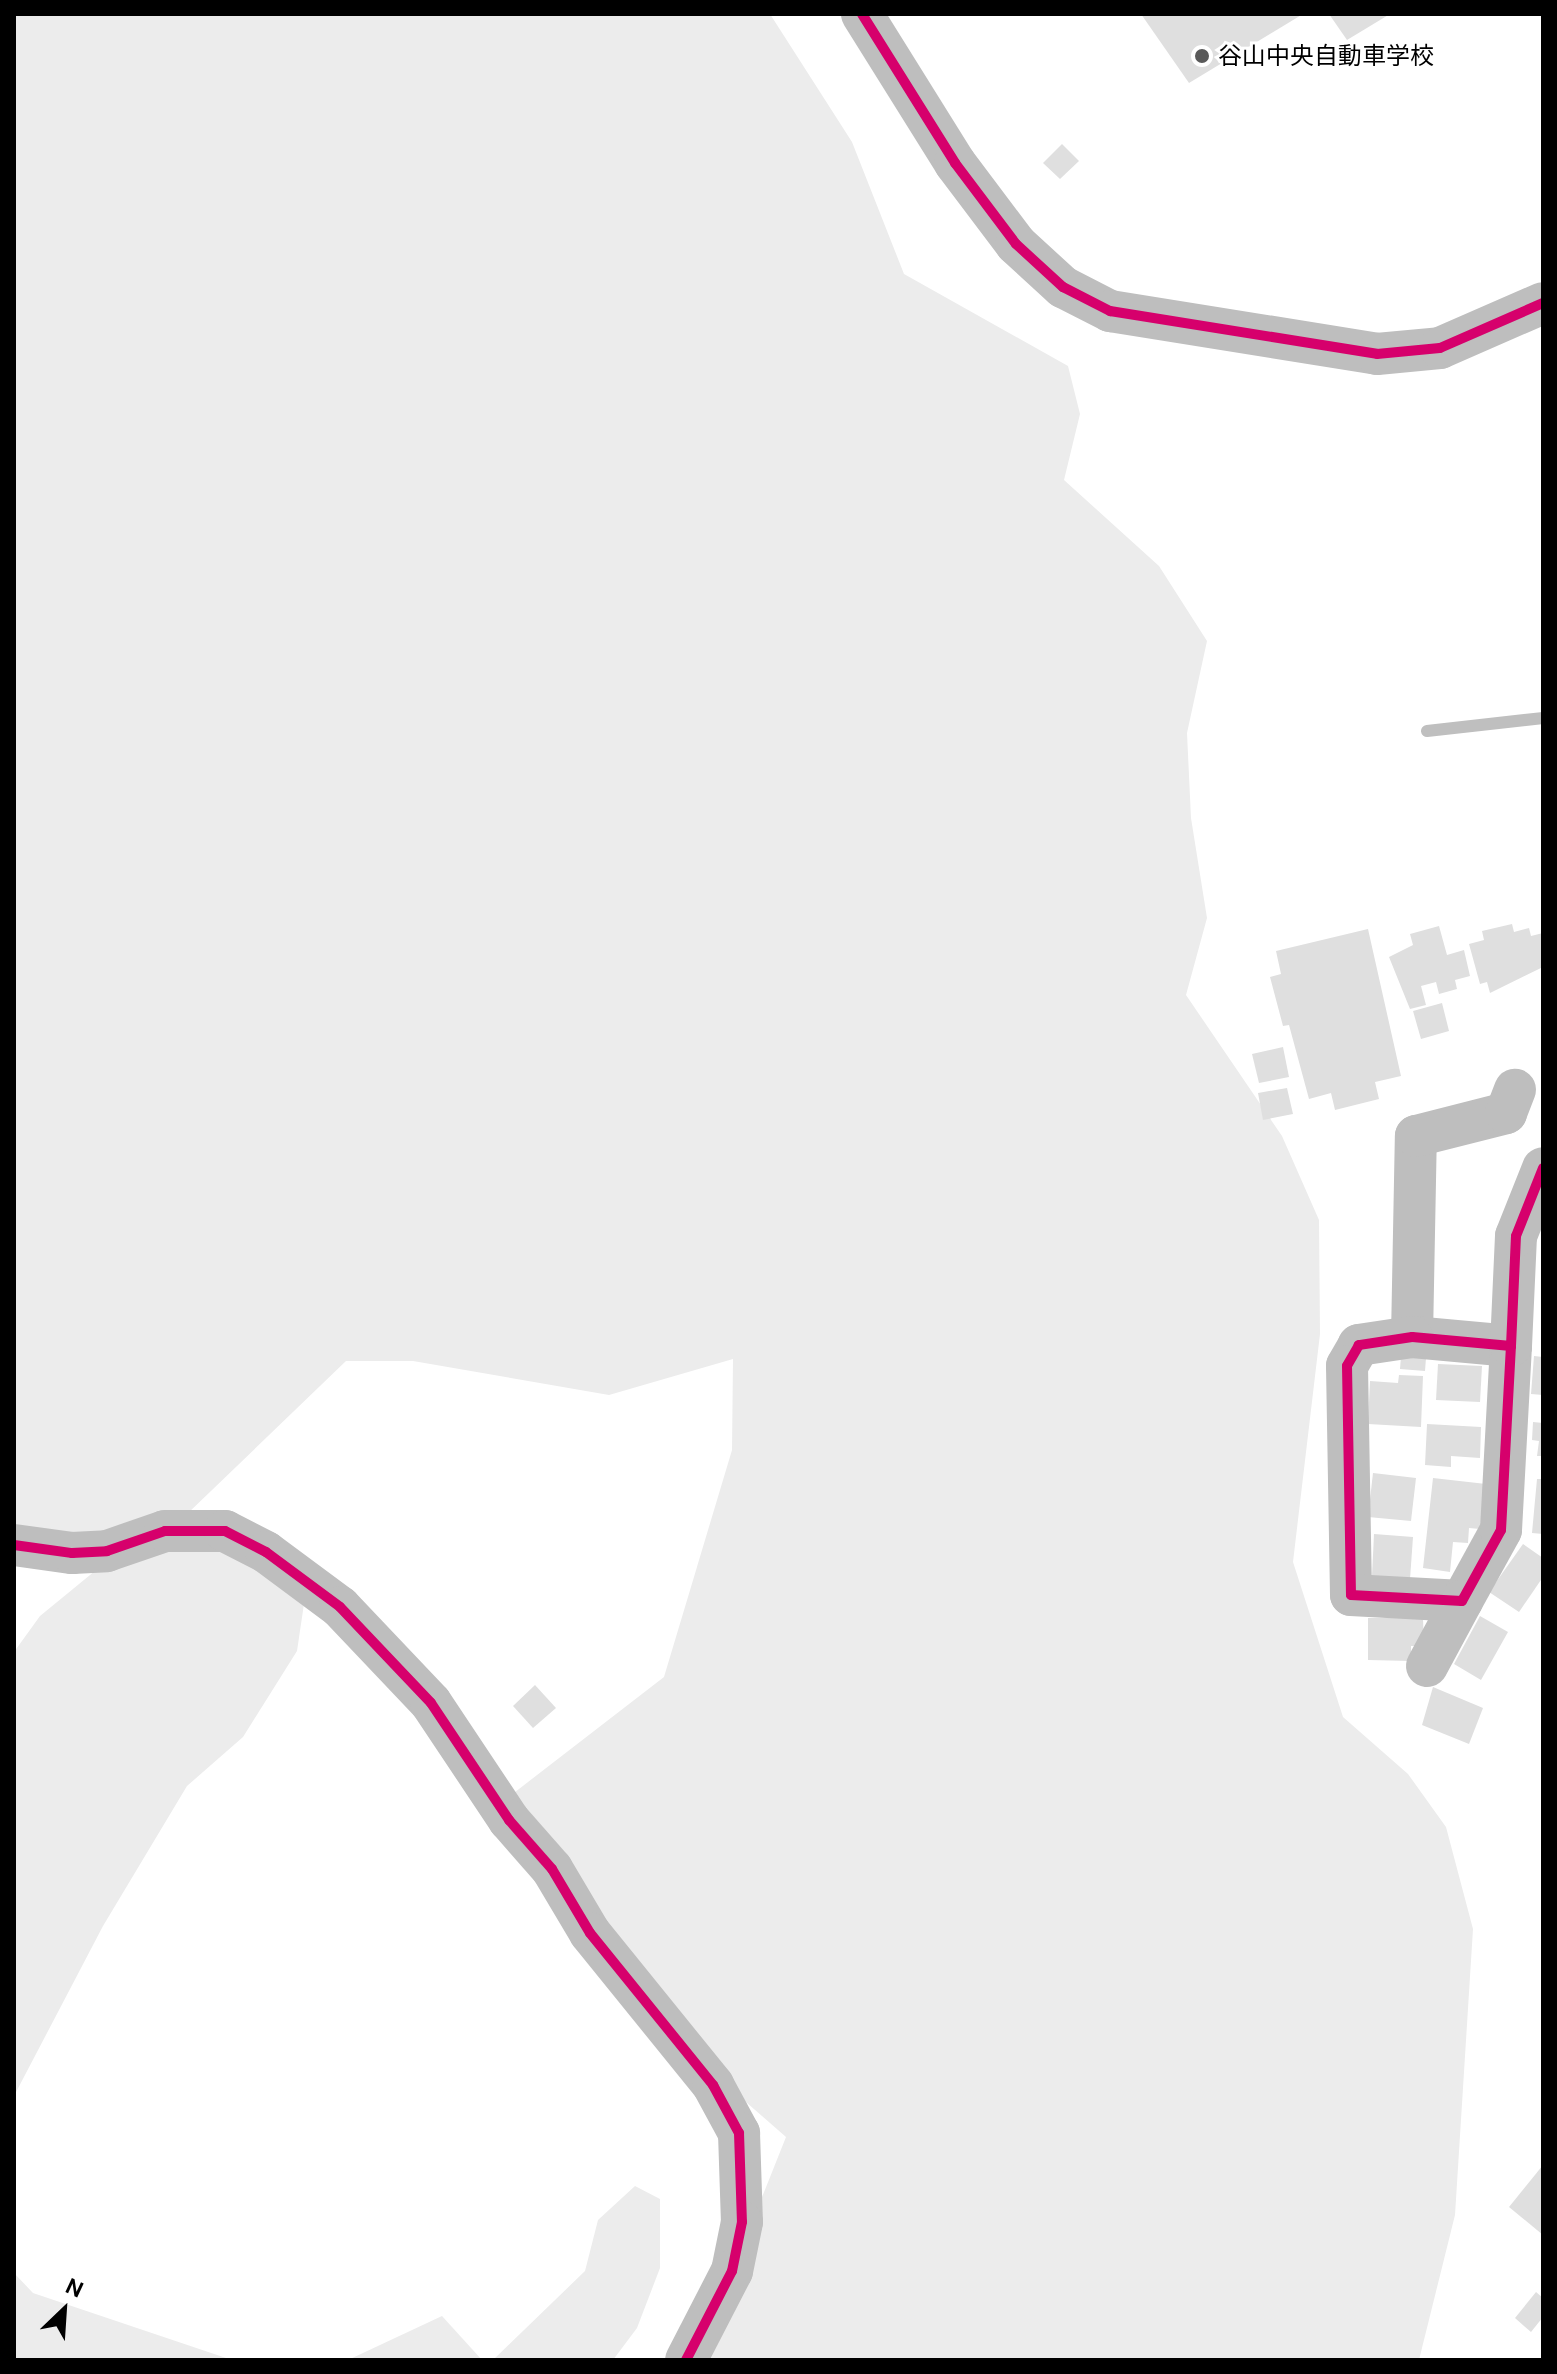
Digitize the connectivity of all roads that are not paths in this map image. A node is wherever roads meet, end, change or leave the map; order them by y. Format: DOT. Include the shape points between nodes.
graph roads {
  1 [pos="862,14"];
  2 [pos="1543,303"];
  3 [pos="1515,1090"];
  4 [pos="1543,1168"];
  5 [pos="1412,1337"];
  6 [pos="1511,1346"];
  7 [pos="14,1545"];
  8 [pos="1462,1601"];
  9 [pos="1427,1666"];
  10 [pos="686,2360"];
  1 -- 2 [label="street" via="955,163 1016,244 1063,287 1110,311 1377,354 1440,348"];
  3 -- 5 [label="street" via="1506,1113 1416,1136"];
  4 -- 6 [label="street" via="1516,1236"];
  5 -- 6 [label="street"];
  5 -- 8 [label="street" via="1359,1345 1347,1366 1351,1595"];
  6 -- 8 [label="street" via="1501,1530"];
  7 -- 10 [label="street" via="107,1551 165,1531 225,1531 266,1552 340,1607 431,1703 509,1820 552,1869 590,1933 713,2085 739,2133 742,2222 732,2271"];
  8 -- 9 [label="street"];
}
